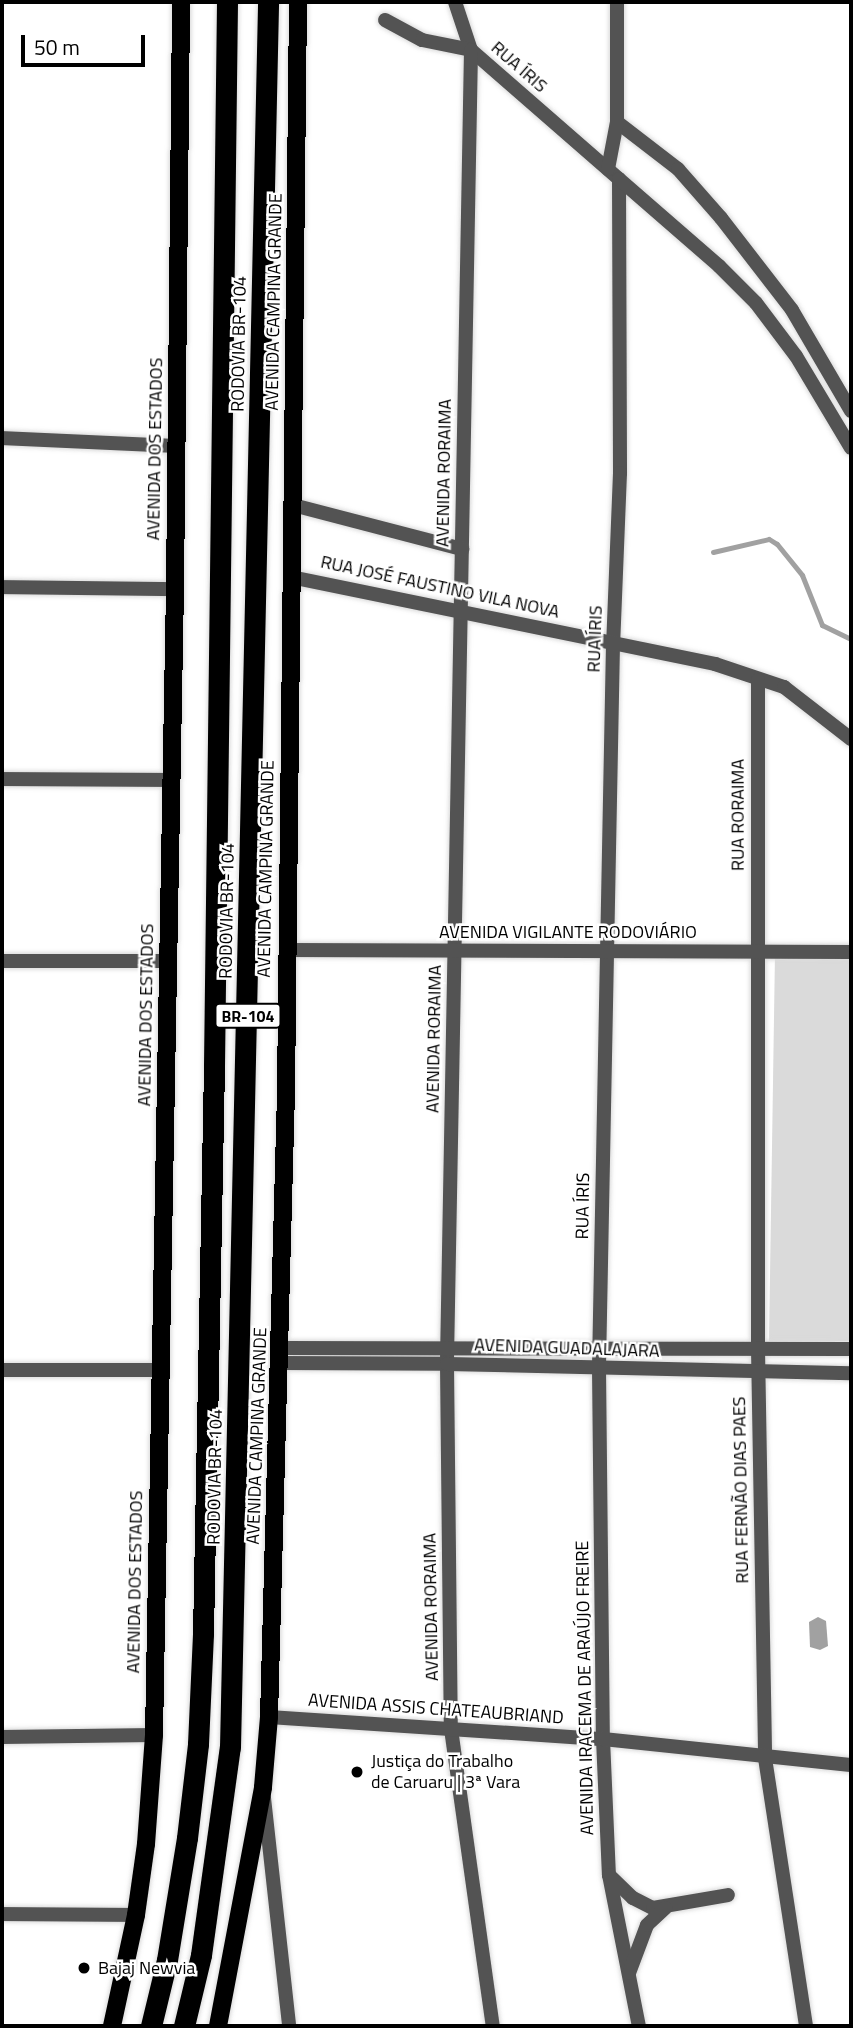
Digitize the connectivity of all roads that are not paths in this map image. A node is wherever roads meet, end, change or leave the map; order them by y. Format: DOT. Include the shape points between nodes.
graph roads {
  1 [pos="181,2"];
  2 [pos="227,2"];
  3 [pos="268,2"];
  4 [pos="298,2"];
  5 [pos="455,2"];
  6 [pos="617,2"];
  7 [pos="385,20"];
  8 [pos="471,50"];
  9 [pos="617,122"];
  10 [pos="608,169"];
  11 [pos="619,179"];
  12 [pos="851,411"];
  13 [pos="2,438"];
  14 [pos="175,446"];
  15 [pos="851,448"];
  16 [pos="293,505"];
  17 [pos="462,548"];
  18 [pos="291,576"];
  19 [pos="2,587"];
  20 [pos="175,589"];
  21 [pos="461,609"];
  22 [pos="613,644"];
  23 [pos="758,680"];
  24 [pos="851,739"];
  25 [pos="2,779"];
  26 [pos="171,780"];
  27 [pos="286,950"];
  28 [pos="608,950"];
  29 [pos="756,950"];
  30 [pos="455,952"];
  31 [pos="851,952"];
  32 [pos="2,961"];
  33 [pos="169,961"];
  34 [pos="599,1346"];
  35 [pos="448,1347"];
  36 [pos="758,1349"];
  37 [pos="851,1349"];
  38 [pos="281,1356"];
  39 [pos="447,1364"];
  40 [pos="599,1368"];
  41 [pos="2,1370"];
  42 [pos="159,1370"];
  43 [pos="759,1373"];
  44 [pos="851,1373"];
  45 [pos="269,1717"];
  46 [pos="451,1730"];
  47 [pos="154,1735"];
  48 [pos="2,1737"];
  49 [pos="603,1740"];
  50 [pos="765,1758"];
  51 [pos="851,1765"];
  52 [pos="263,1787"];
  53 [pos="609,1875"];
  54 [pos="728,1895"];
  55 [pos="665,1908"];
  56 [pos="2,1914"];
  57 [pos="136,1915"];
  58 [pos="629,1975"];
  59 [pos="112,2026"];
  60 [pos="151,2026"];
  61 [pos="184,2026"];
  62 [pos="218,2026"];
  63 [pos="289,2026"];
  64 [pos="493,2026"];
  65 [pos="639,2026"];
  66 [pos="806,2026"];
  1 -- 14 [label="main road, AVENIDA DOS ESTADOS"];
  2 -- 60 [label="highway, RODOVIA BR-104 / BR-104" via="203,1634 198,1744 187,1838"];
  3 -- 61 [label="highway, RODOVIA BR-104 / BR-104" via="230,1747 201,1955"];
  4 -- 16 [label="main road, AVENIDA CAMPINA GRANDE"];
  5 -- 8 [label="street, RUA ÍRIS"];
  6 -- 9 [label="street"];
  7 -- 8 [label="street" via="422,40"];
  8 -- 10 [label="street, RUA ÍRIS"];
  8 -- 17 [label="street, AVENIDA RORAIMA"];
  9 -- 10 [label="street"];
  9 -- 12 [label="street" via="678,169 721,218 792,310"];
  10 -- 11 [label="street, RUA ÍRIS"];
  11 -- 15 [label="street" via="756,303 796,356"];
  11 -- 22 [label="street, RUA ÍRIS" via="621,460"];
  13 -- 14 [label="street"];
  14 -- 20 [label="main road, AVENIDA DOS ESTADOS"];
  16 -- 17 [label="street"];
  16 -- 18 [label="main road, AVENIDA CAMPINA GRANDE"];
  17 -- 21 [label="street, AVENIDA RORAIMA"];
  18 -- 21 [label="street, RUA JOSÉ FAUSTINO VILA NOVA"];
  18 -- 27 [label="main road, AVENIDA CAMPINA GRANDE"];
  19 -- 20 [label="street"];
  20 -- 26 [label="main road, AVENIDA DOS ESTADOS"];
  21 -- 22 [label="street, RUA JOSÉ FAUSTINO VILA NOVA"];
  21 -- 30 [label="street, AVENIDA RORAIMA"];
  22 -- 23 [label="street, RUA JOSÉ FAUSTINO VILA NOVA" via="715,664"];
  22 -- 28 [label="street, RUA ÍRIS"];
  23 -- 24 [label="street, RUA JOSÉ FAUSTINO VILA NOVA" via="791,691"];
  23 -- 29 [label="street, RUA RORAIMA"];
  25 -- 26 [label="street"];
  26 -- 33 [label="main road, AVENIDA DOS ESTADOS"];
  27 -- 30 [label="street, AVENIDA VIGILANTE RODOVIÁRIO"];
  27 -- 38 [label="main road, AVENIDA CAMPINA GRANDE"];
  28 -- 29 [label="street, AVENIDA VIGILANTE RODOVIÁRIO"];
  28 -- 30 [label="street, AVENIDA VIGILANTE RODOVIÁRIO"];
  28 -- 34 [label="street, RUA ÍRIS"];
  29 -- 31 [label="street, AVENIDA VIGILANTE RODOVIÁRIO"];
  29 -- 36 [label="street, RUA FERNÃO DIAS PAES"];
  30 -- 35 [label="street, AVENIDA RORAIMA"];
  32 -- 33 [label="street"];
  33 -- 42 [label="main road, AVENIDA DOS ESTADOS"];
  34 -- 35 [label="street"];
  34 -- 36 [label="street"];
  34 -- 40 [label="street, AVENIDA IRACEMA DE ARAÚJO FREIRE"];
  35 -- 38 [label="street"];
  35 -- 39 [label="street, AVENIDA RORAIMA"];
  36 -- 37 [label="street"];
  36 -- 43 [label="street, RUA FERNÃO DIAS PAES"];
  38 -- 39 [label="street, AVENIDA GUADALAJARA"];
  38 -- 45 [label="main road, AVENIDA CAMPINA GRANDE"];
  39 -- 40 [label="street, AVENIDA GUADALAJARA"];
  39 -- 46 [label="street, AVENIDA RORAIMA"];
  40 -- 43 [label="street, AVENIDA GUADALAJARA"];
  40 -- 49 [label="street, AVENIDA IRACEMA DE ARAÚJO FREIRE"];
  41 -- 42 [label="street"];
  42 -- 47 [label="main road, AVENIDA DOS ESTADOS"];
  43 -- 44 [label="street, AVENIDA GUADALAJARA"];
  43 -- 50 [label="street, RUA FERNÃO DIAS PAES"];
  45 -- 46 [label="street, AVENIDA ASSIS CHATEAUBRIAND"];
  45 -- 52 [label="main road, AVENIDA CAMPINA GRANDE"];
  46 -- 49 [label="street, AVENIDA ASSIS CHATEAUBRIAND"];
  46 -- 64 [label="street, AVENIDA RORAIMA"];
  47 -- 48 [label="street"];
  47 -- 57 [label="main road, AVENIDA DOS ESTADOS"];
  49 -- 50 [label="street, AVENIDA ASSIS CHATEAUBRIAND"];
  49 -- 53 [label="street, AVENIDA IRACEMA DE ARAÚJO FREIRE"];
  50 -- 51 [label="street, AVENIDA ASSIS CHATEAUBRIAND"];
  50 -- 66 [label="street, RUA FERNÃO DIAS PAES"];
  52 -- 62 [label="main road, AVENIDA CAMPINA GRANDE"];
  52 -- 63 [label="street"];
  53 -- 55 [label="street" via="633,1898 653,1908"];
  53 -- 58 [label="street, AVENIDA IRACEMA DE ARAÚJO FREIRE"];
  54 -- 55 [label="street"];
  55 -- 58 [label="street" via="647,1925"];
  56 -- 57 [label="street"];
  57 -- 59 [label="main road, AVENIDA DOS ESTADOS"];
  58 -- 65 [label="street, AVENIDA IRACEMA DE ARAÚJO FREIRE"];
}
